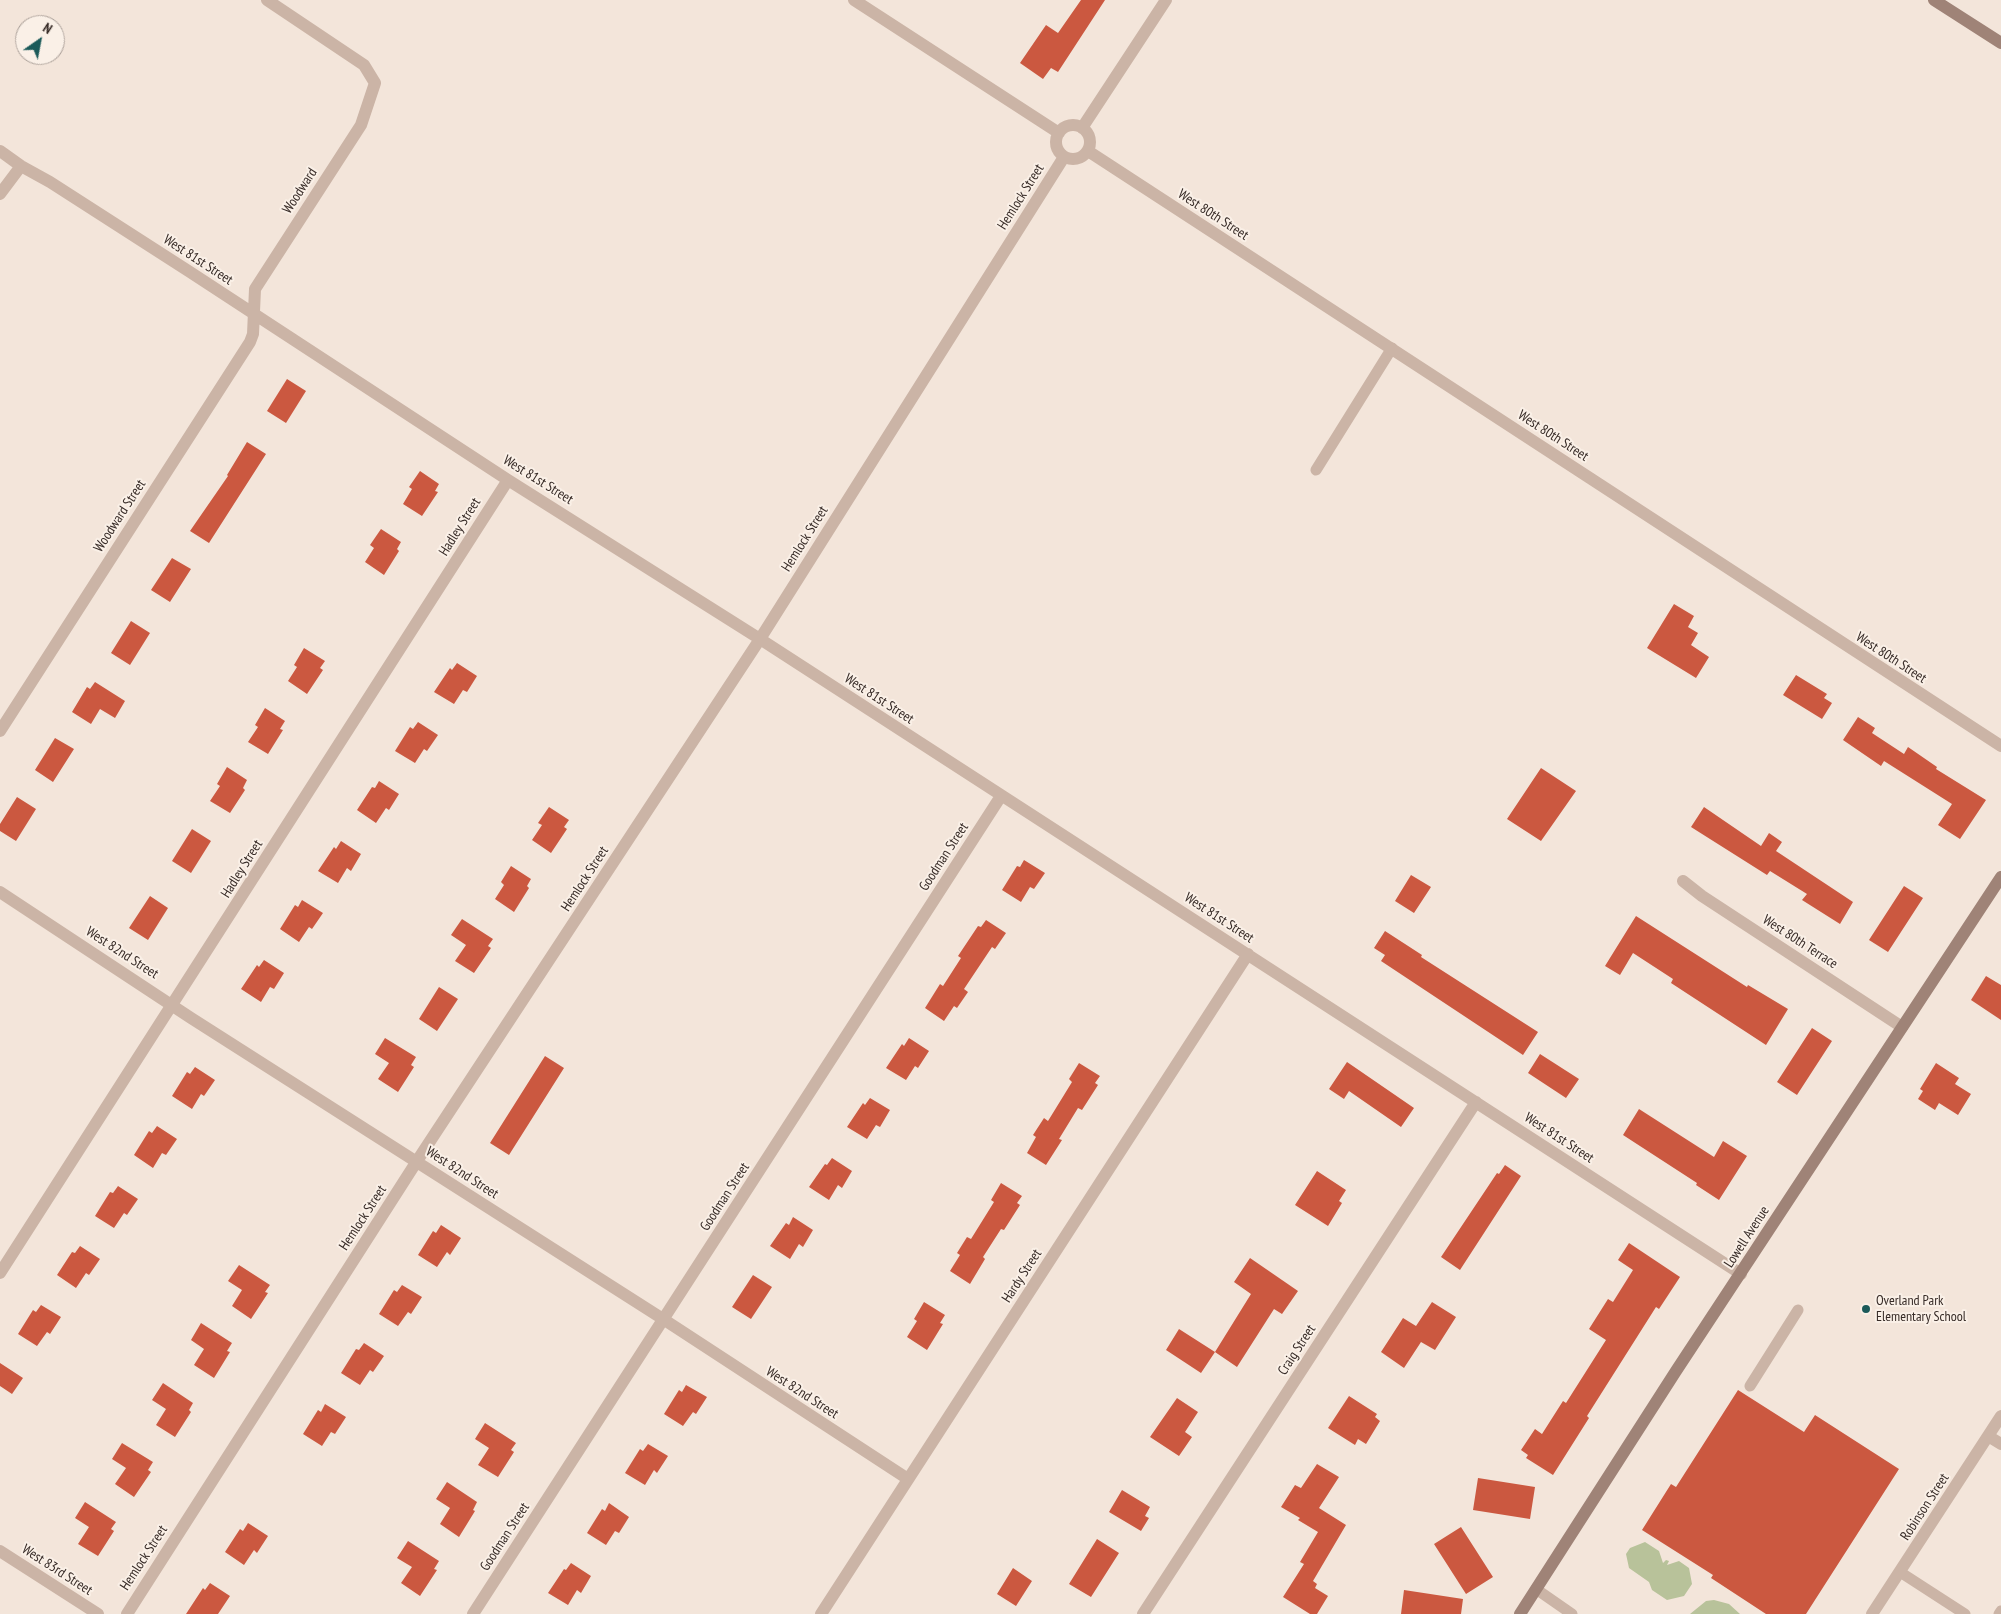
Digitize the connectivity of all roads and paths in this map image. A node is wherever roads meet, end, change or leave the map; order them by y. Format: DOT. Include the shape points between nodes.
graph roads {
  1 [pos="267,0"];
  2 [pos="854,0"];
  3 [pos="1166,0"];
  4 [pos="1934,0"];
  5 [pos="2001,43"];
  6 [pos="1082,128"];
  7 [pos="1059,133"];
  8 [pos="0,151"];
  9 [pos="1088,151"];
  10 [pos="1064,156"];
  11 [pos="21,166"];
  12 [pos="0,194"];
  13 [pos="254,314"];
  14 [pos="1392,348"];
  15 [pos="1316,470"];
  16 [pos="508,480"];
  17 [pos="760,639"];
  18 [pos="0,731"];
  19 [pos="2001,746"];
  20 [pos="1000,796"];
  21 [pos="2001,877"];
  22 [pos="1683,881"];
  23 [pos="0,892"];
  24 [pos="1248,954"];
  25 [pos="172,1004"];
  26 [pos="1902,1027"];
  27 [pos="1476,1102"];
  28 [pos="417,1161"];
  29 [pos="0,1273"];
  30 [pos="1741,1274"];
  31 [pos="1798,1310"];
  32 [pos="663,1320"];
  33 [pos="1750,1386"];
  34 [pos="2001,1416"];
  35 [pos="1988,1436"];
  36 [pos="2001,1444"];
  37 [pos="908,1479"];
  38 [pos="0,1552"];
  39 [pos="1900,1572"];
  40 [pos="1536,1589"];
  41 [pos="98,1614"];
  42 [pos="127,1614"];
  43 [pos="473,1614"];
  44 [pos="821,1614"];
  45 [pos="1143,1614"];
  46 [pos="1520,1614"];
  47 [pos="1572,1614"];
  48 [pos="1872,1614"];
  49 [pos="1965,1614"];
  1 -- 13 [label="street, Woodward" via="364,64 375,83 361,125 255,289"];
  2 -- 7 [label="street"];
  3 -- 6 [label="street"];
  4 -- 5 [label="street"];
  6 -- 7 [label="street" via="1073,125"];
  6 -- 9 [label="street" via="1090,140"];
  7 -- 10 [label="street" via="1056,146"];
  8 -- 11 [label="street, West 81st Street"];
  9 -- 10 [label="street" via="1079,159"];
  9 -- 14 [label="street, West 80th Street"];
  10 -- 17 [label="street, Hemlock Street"];
  11 -- 12 [label="street"];
  11 -- 13 [label="street, West 81st Street"];
  13 -- 16 [label="street, West 81st Street"];
  13 -- 18 [label="street, Woodward Street" via="254,334 250,342"];
  14 -- 15 [label="lane"];
  14 -- 19 [label="street, West 80th Street"];
  16 -- 17 [label="street, West 81st Street"];
  16 -- 25 [label="street, Hadley Street"];
  17 -- 20 [label="street, West 81st Street"];
  17 -- 28 [label="street, Hemlock Street"];
  20 -- 24 [label="street, West 81st Street"];
  20 -- 32 [label="street, Goodman Street"];
  21 -- 26 [label="street, Lowell Avenue"];
  22 -- 26 [label="street, West 80th Terrace"];
  23 -- 25 [label="street, West 82nd Street"];
  24 -- 27 [label="street, West 81st Street"];
  24 -- 37 [label="street, Hardy Street"];
  25 -- 28 [label="street, West 82nd Street"];
  25 -- 29 [label="street, Hadley Street"];
  26 -- 30 [label="street, Lowell Avenue"];
  27 -- 30 [label="street, West 81st Street"];
  27 -- 45 [label="street, Craig Street"];
  28 -- 32 [label="street, West 82nd Street"];
  28 -- 42 [label="street, Hemlock Street"];
  30 -- 40 [label="street, Lowell Avenue"];
  31 -- 33 [label="lane"];
  32 -- 37 [label="street, West 82nd Street"];
  32 -- 43 [label="street, Goodman Street"];
  34 -- 35 [label="street, Robinson Street"];
  35 -- 36 [label="street"];
  35 -- 39 [label="street, Robinson Street"];
  37 -- 44 [label="street, Hardy Street"];
  38 -- 41 [label="street, West 83rd Street"];
  39 -- 48 [label="street, Robinson Street"];
  39 -- 49 [label="lane"];
  40 -- 46 [label="street, Lowell Avenue"];
  40 -- 47 [label="lane"];
}
